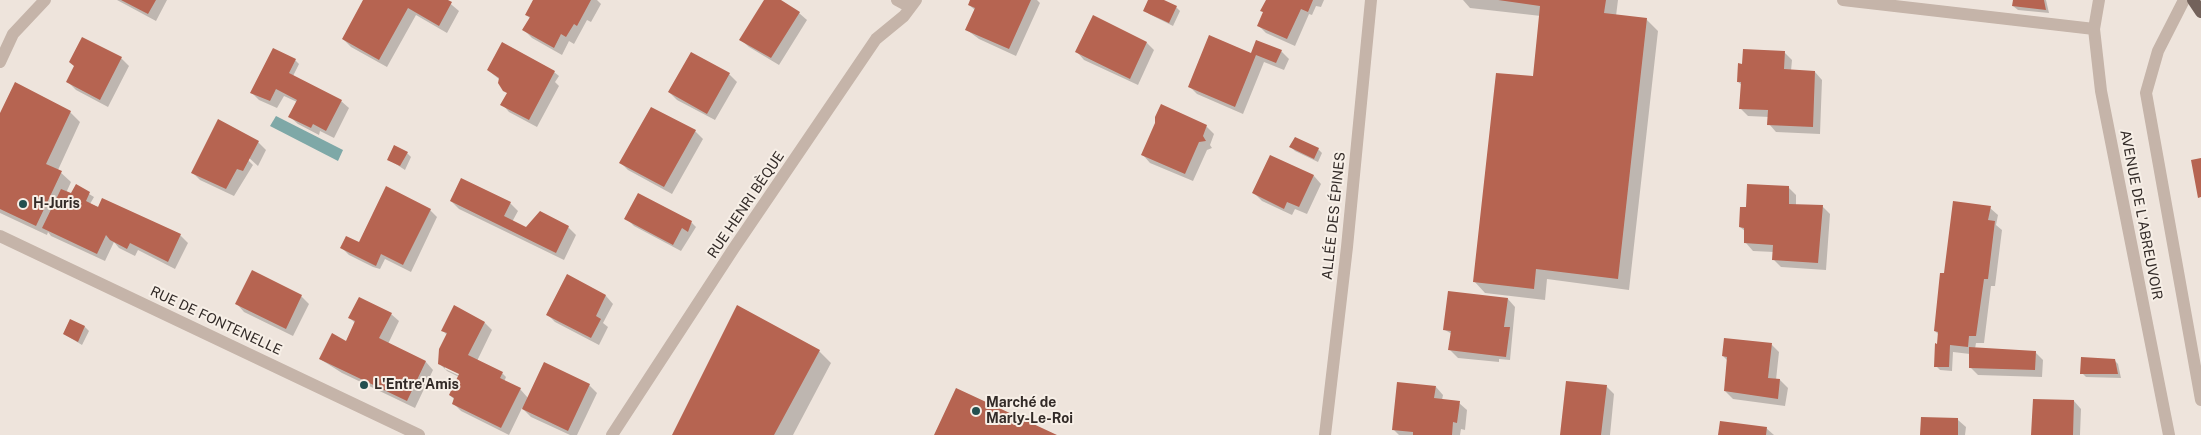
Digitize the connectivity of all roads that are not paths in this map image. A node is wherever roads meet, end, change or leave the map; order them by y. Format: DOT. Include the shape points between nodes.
graph roads {
  1 [pos="45,0"];
  2 [pos="896,0"];
  3 [pos="1371,0"];
  4 [pos="1843,0"];
  5 [pos="2099,0"];
  6 [pos="2184,0"];
  7 [pos="2194,0"];
  8 [pos="913,4"];
  9 [pos="2201,12"];
  10 [pos="2094,29"];
  11 [pos="0,62"];
  12 [pos="0,236"];
  13 [pos="2201,400"];
  14 [pos="419,435"];
  15 [pos="612,435"];
  16 [pos="1325,435"];
  17 [pos="2169,435"];
  1 -- 11 [label="street" via="13,34"];
  2 -- 8 [label="street"];
  3 -- 16 [label="street, ALLÉE DES ÉPINES"];
  4 -- 10 [label="street"];
  5 -- 10 [label="street, AVENUE DE L'ABREUVOIR"];
  6 -- 13 [label="street, AVENUE DE L'ABREUVOIR" via="2158,51 2146,93"];
  7 -- 9 [label="main road"];
  8 -- 15 [label="street, RUE HENRI BÈQUE" via="904,16 876,39"];
  10 -- 17 [label="street, AVENUE DE L'ABREUVOIR" via="2101,91"];
  12 -- 14 [label="street, RUE DE FONTENELLE"];
}
